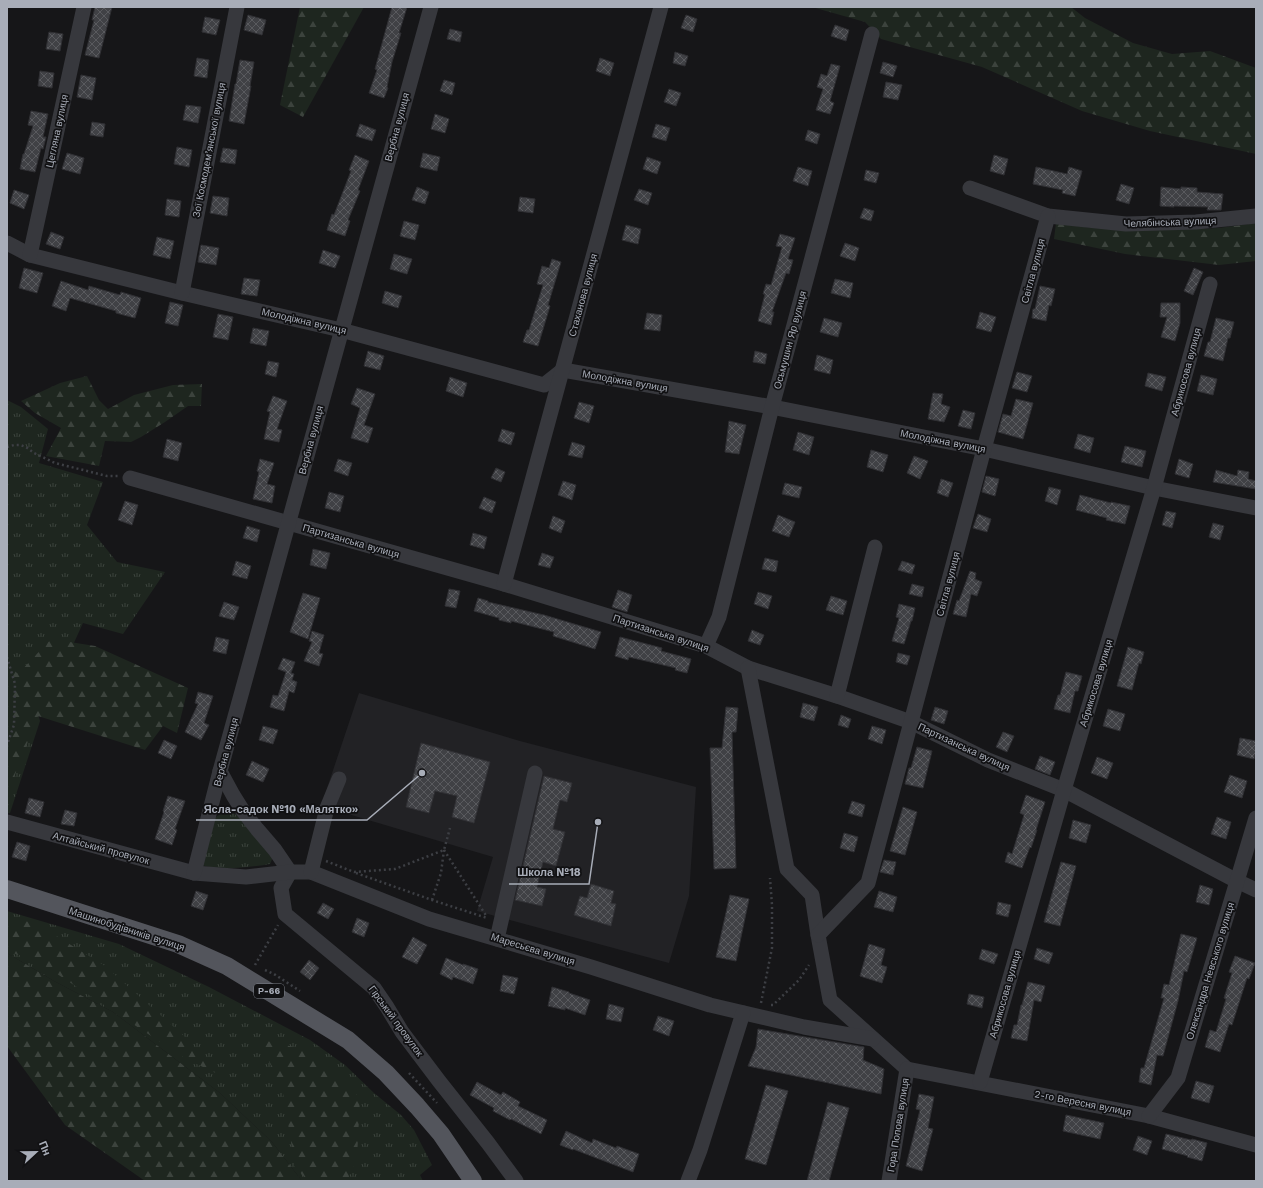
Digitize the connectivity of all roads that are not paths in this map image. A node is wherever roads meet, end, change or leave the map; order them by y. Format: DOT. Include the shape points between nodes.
graph roads {
  1 [pos="84,7"];
  2 [pos="237,7"];
  3 [pos="431,7"];
  4 [pos="661,7"];
  5 [pos="872,34"];
  6 [pos="970,188"];
  7 [pos="1048,216"];
  8 [pos="1256,216"];
  9 [pos="7,243"];
  10 [pos="30,255"];
  11 [pos="1210,284"];
  12 [pos="182,293"];
  13 [pos="341,330"];
  14 [pos="563,370"];
  15 [pos="772,407"];
  16 [pos="984,449"];
  17 [pos="130,478"];
  18 [pos="1154,488"];
  19 [pos="1256,508"];
  20 [pos="288,524"];
  21 [pos="875,547"];
  22 [pos="504,584"];
  23 [pos="706,646"];
  24 [pos="748,668"];
  25 [pos="837,696"];
  26 [pos="911,722"];
  27 [pos="220,771"];
  28 [pos="535,773"];
  29 [pos="339,779"];
  30 [pos="1064,790"];
  31 [pos="1256,818"];
  32 [pos="7,822"];
  33 [pos="290,872"];
  34 [pos="310,872"];
  35 [pos="194,873"];
  36 [pos="1237,881"];
  37 [pos="7,889"];
  38 [pos="1256,890"];
  39 [pos="497,939"];
  40 [pos="819,942"];
  41 [pos="743,1013"];
  42 [pos="873,1039"];
  43 [pos="907,1069"];
  44 [pos="980,1082"];
  45 [pos="1149,1116"];
  46 [pos="1256,1145"];
  47 [pos="473,1181"];
  48 [pos="516,1181"];
  49 [pos="688,1181"];
  50 [pos="889,1181"];
  1 -- 10 [label="street, Цегляна вулиця"];
  2 -- 12 [label="street, Зої Космодем’янської вулиця"];
  3 -- 13 [label="street, Вербна вулиця"];
  4 -- 14 [label="street, Стаханова вулиця"];
  5 -- 15 [label="street, Осьмушин Яр вулиця"];
  6 -- 7 [label="street, Челябінська вулиця"];
  7 -- 8 [label="street, Челябінська вулиця" via="1126,224 1196,222"];
  7 -- 16 [label="street, Світла вулиця"];
  9 -- 10 [label="street, Молодіжна вулиця"];
  10 -- 12 [label="street, Молодіжна вулиця"];
  11 -- 18 [label="street, Абрикосова вулиця"];
  12 -- 13 [label="street, Молодіжна вулиця"];
  13 -- 14 [label="street, Молодіжна вулиця" via="544,386"];
  13 -- 20 [label="street, Вербна вулиця"];
  14 -- 15 [label="street, Молодіжна вулиця"];
  14 -- 22 [label="street, Стаханова вулиця"];
  15 -- 16 [label="street, Молодіжна вулиця"];
  15 -- 23 [label="street, Осьмушин Яр вулиця" via="719,617"];
  16 -- 18 [label="street, Молодіжна вулиця"];
  16 -- 26 [label="street, Світла вулиця"];
  17 -- 20 [label="street, Партизанська вулиця"];
  18 -- 19 [label="street, Молодіжна вулиця"];
  18 -- 30 [label="street, Абрикосова вулиця"];
  20 -- 22 [label="street, Партизанська вулиця"];
  20 -- 27 [label="street, Вербна вулиця"];
  21 -- 25 [label="street"];
  22 -- 23 [label="street, Партизанська вулиця"];
  23 -- 24 [label="street, Партизанська вулиця"];
  24 -- 25 [label="street, Партизанська вулиця"];
  24 -- 40 [label="street" via="787,869 812,895"];
  25 -- 26 [label="street, Партизанська вулиця"];
  26 -- 30 [label="street, Партизанська вулиця" via="988,760"];
  26 -- 40 [label="street, Світла вулиця" via="868,883"];
  27 -- 33 [label="street" via="243,811"];
  27 -- 35 [label="street, Вербна вулиця"];
  28 -- 39 [label="street"];
  29 -- 34 [label="street" via="327,808"];
  30 -- 36 [label="street, Партизанська вулиця"];
  30 -- 44 [label="street, Абрикосова вулиця"];
  31 -- 36 [label="street, Олександра Невського вулиця"];
  32 -- 35 [label="street, Алтайський провулок"];
  33 -- 34 [label="street, Маресьєва вулиця"];
  33 -- 35 [label="street, Маресьєва вулиця" via="246,876"];
  33 -- 48 [label="street, Гірський провулок" via="282,888 284,914 374,988 402,1032"];
  34 -- 39 [label="street, Маресьєва вулиця" via="429,919"];
  36 -- 38 [label="street, Партизанська вулиця"];
  36 -- 45 [label="street, Олександра Невського вулиця" via="1178,1078"];
  37 -- 47 [label="main road, Машинобудівників вулиця / Р-66" via="178,944 227,966 348,1040 386,1073 417,1106"];
  39 -- 41 [label="street, Маресьєва вулиця" via="710,1006"];
  40 -- 42 [label="street" via="830,1000"];
  41 -- 42 [label="street, Маресьєва вулиця"];
  41 -- 49 [label="street"];
  42 -- 43 [label="street"];
  43 -- 44 [label="street, 2-го Вересня вулиця"];
  43 -- 50 [label="street, Гора Попова вулиця"];
  44 -- 45 [label="street, 2-го Вересня вулиця"];
  45 -- 46 [label="street, 2-го Вересня вулиця"];
}
